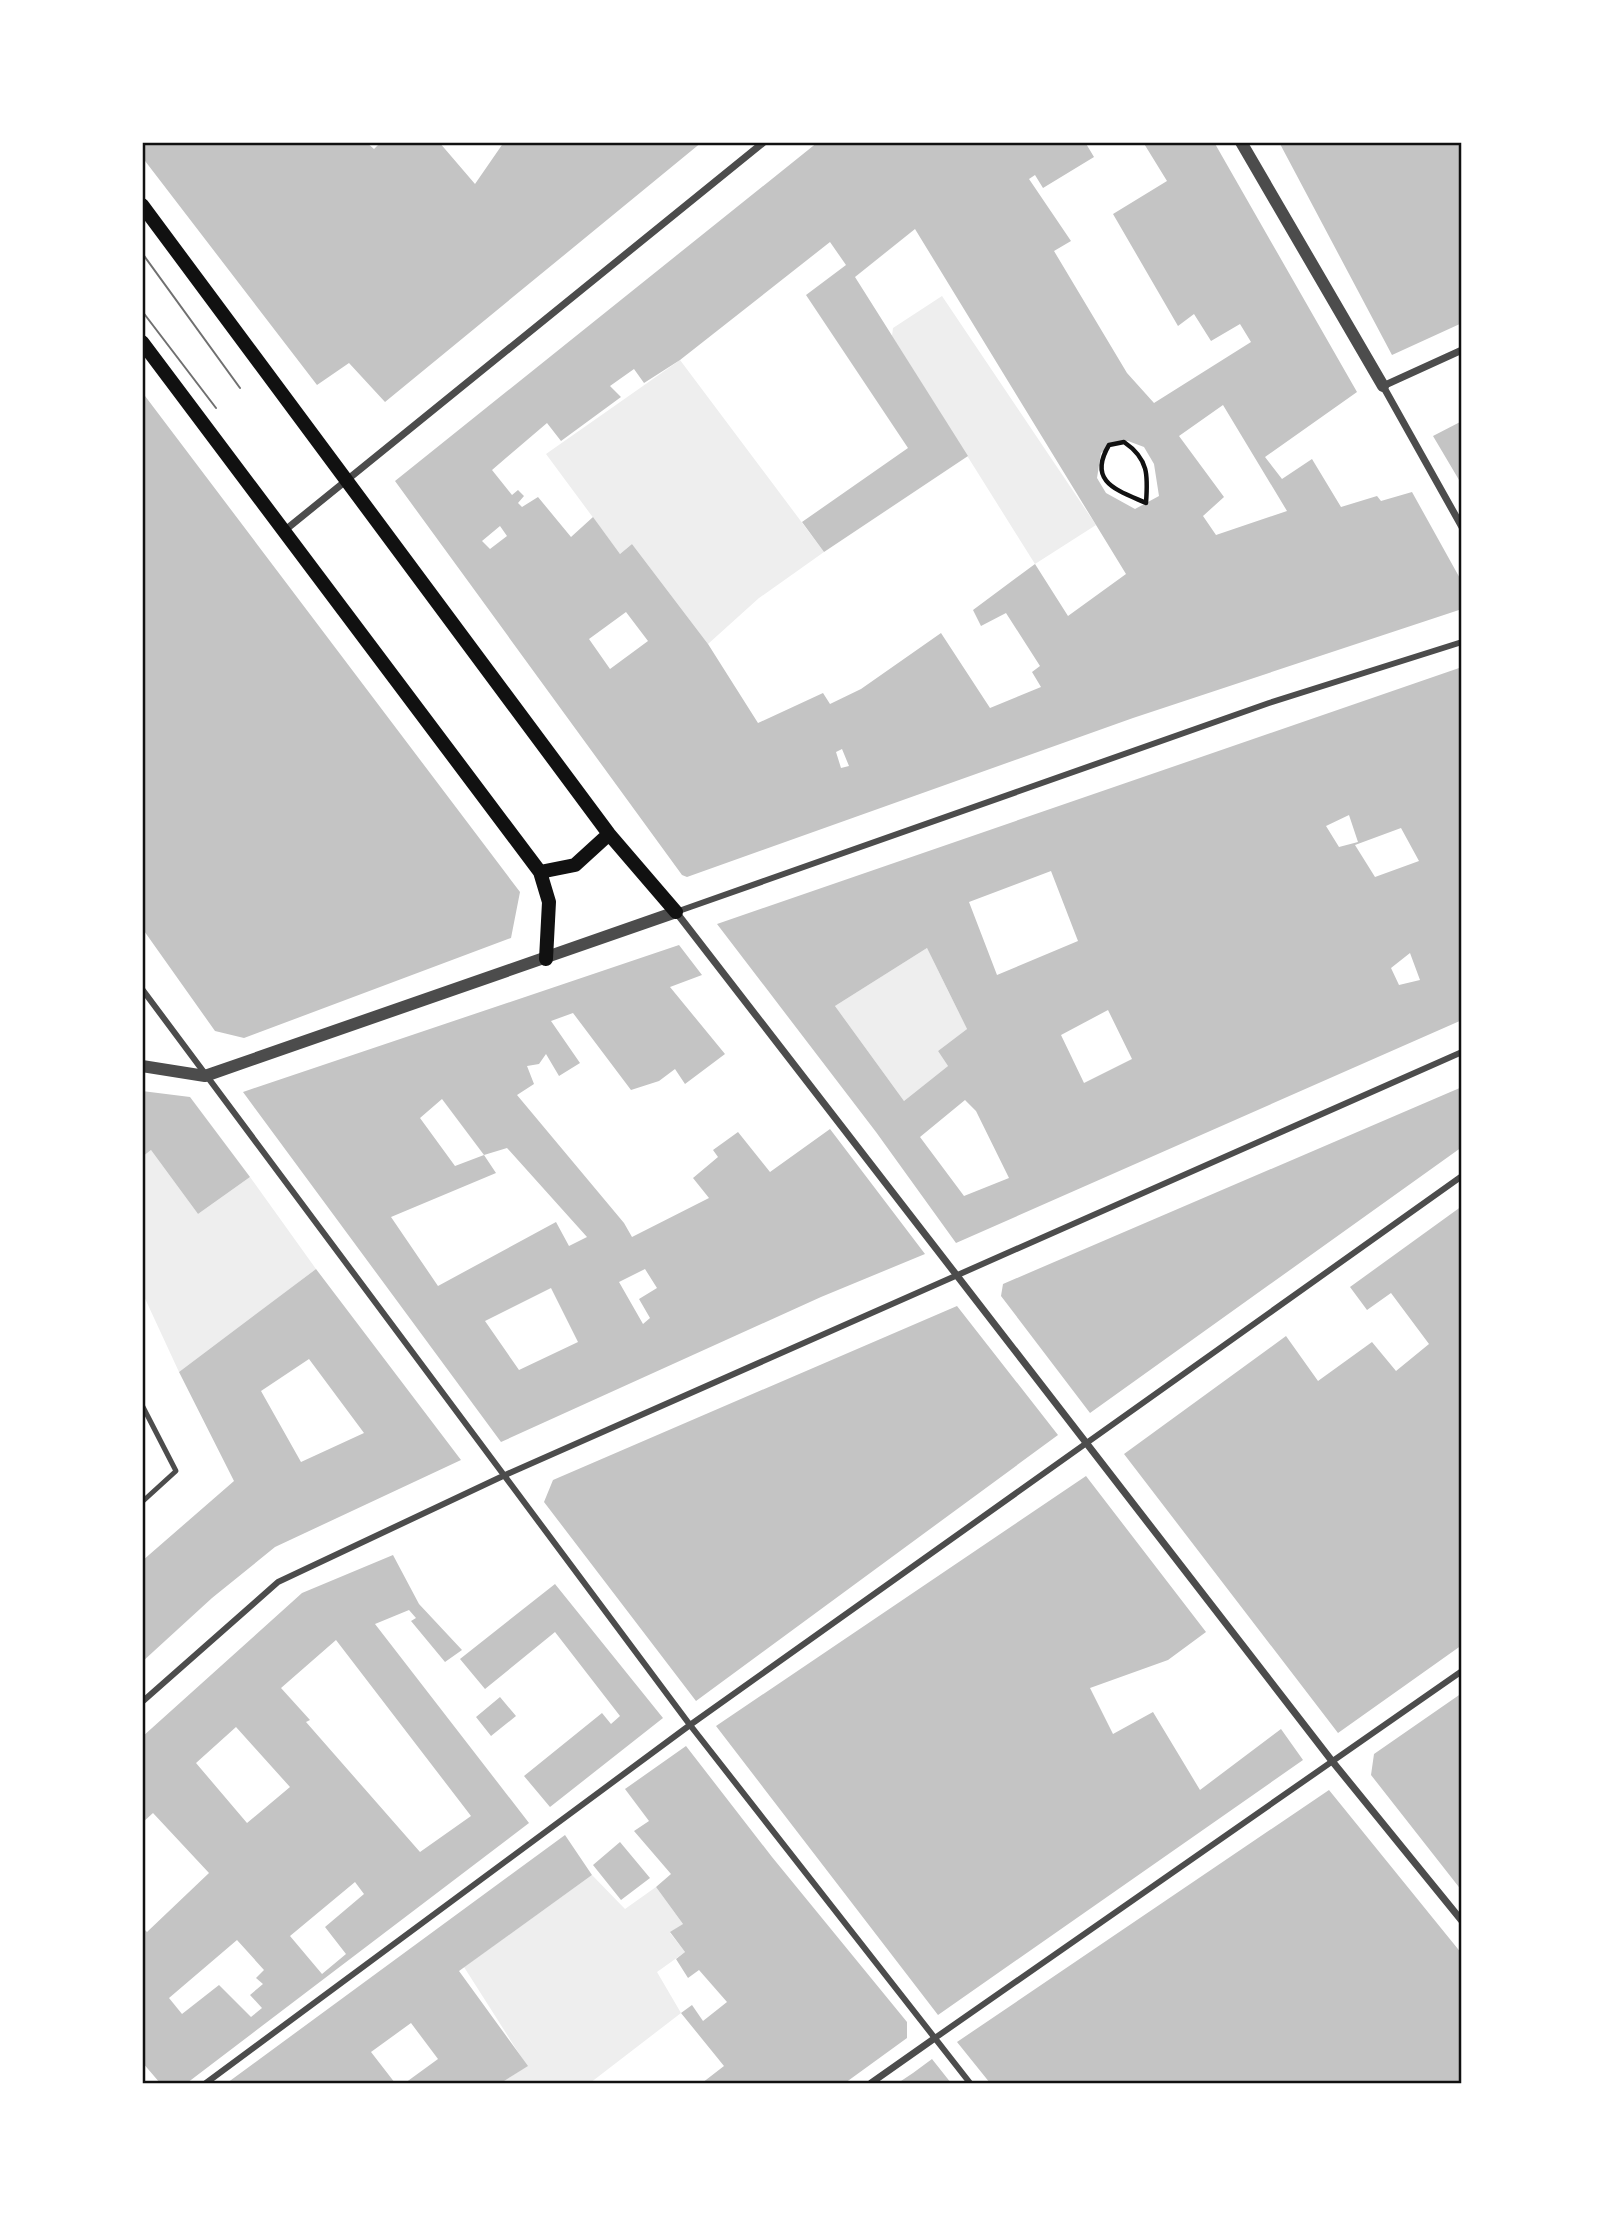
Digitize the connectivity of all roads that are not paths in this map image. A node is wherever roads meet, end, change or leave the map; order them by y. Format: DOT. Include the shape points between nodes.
graph roads {
  1 [pos="764,142"];
  2 [pos="1241,142"];
  3 [pos="142,205"];
  4 [pos="142,342"];
  5 [pos="1462,350"];
  6 [pos="1383,386"];
  7 [pos="348,479"];
  8 [pos="1462,527"];
  9 [pos="284,531"];
  10 [pos="1462,642"];
  11 [pos="609,834"];
  12 [pos="540,872"];
  13 [pos="676,912"];
  14 [pos="545,959"];
  15 [pos="142,989"];
  16 [pos="1462,1052"];
  17 [pos="142,1066"];
  18 [pos="205,1076"];
  19 [pos="1462,1176"];
  20 [pos="956,1273"];
  21 [pos="142,1405"];
  22 [pos="1086,1443"];
  23 [pos="503,1476"];
  24 [pos="142,1502"];
  25 [pos="1462,1671"];
  26 [pos="142,1702"];
  27 [pos="690,1725"];
  28 [pos="1332,1761"];
  29 [pos="1462,1921"];
  30 [pos="935,2038"];
  31 [pos="206,2083"];
  32 [pos="871,2083"];
  33 [pos="970,2083"];
  1 -- 7 [label="street"];
  2 -- 6 [label="street"];
  3 -- 7 [label="main road"];
  4 -- 9 [label="main road"];
  5 -- 6 [label="street"];
  6 -- 8 [label="street"];
  7 -- 9 [label="street"];
  7 -- 11 [label="main road"];
  9 -- 12 [label="main road"];
  10 -- 13 [label="street" via="1269,703"];
  11 -- 12 [label="main road" via="576,865"];
  11 -- 13 [label="main road"];
  12 -- 14 [label="main road" via="549,902"];
  13 -- 14 [label="street"];
  13 -- 20 [label="street"];
  14 -- 18 [label="street"];
  15 -- 18 [label="street"];
  16 -- 20 [label="street"];
  17 -- 18 [label="street"];
  18 -- 23 [label="street"];
  19 -- 22 [label="street"];
  20 -- 22 [label="street"];
  20 -- 23 [label="street"];
  21 -- 24 [label="lane" via="176,1471"];
  22 -- 27 [label="street"];
  22 -- 28 [label="street"];
  23 -- 26 [label="street" via="278,1581"];
  23 -- 27 [label="street"];
  25 -- 28 [label="street"];
  27 -- 30 [label="street"];
  27 -- 31 [label="street"];
  28 -- 29 [label="street"];
  28 -- 30 [label="street"];
  30 -- 32 [label="street"];
  30 -- 33 [label="street"];
}
